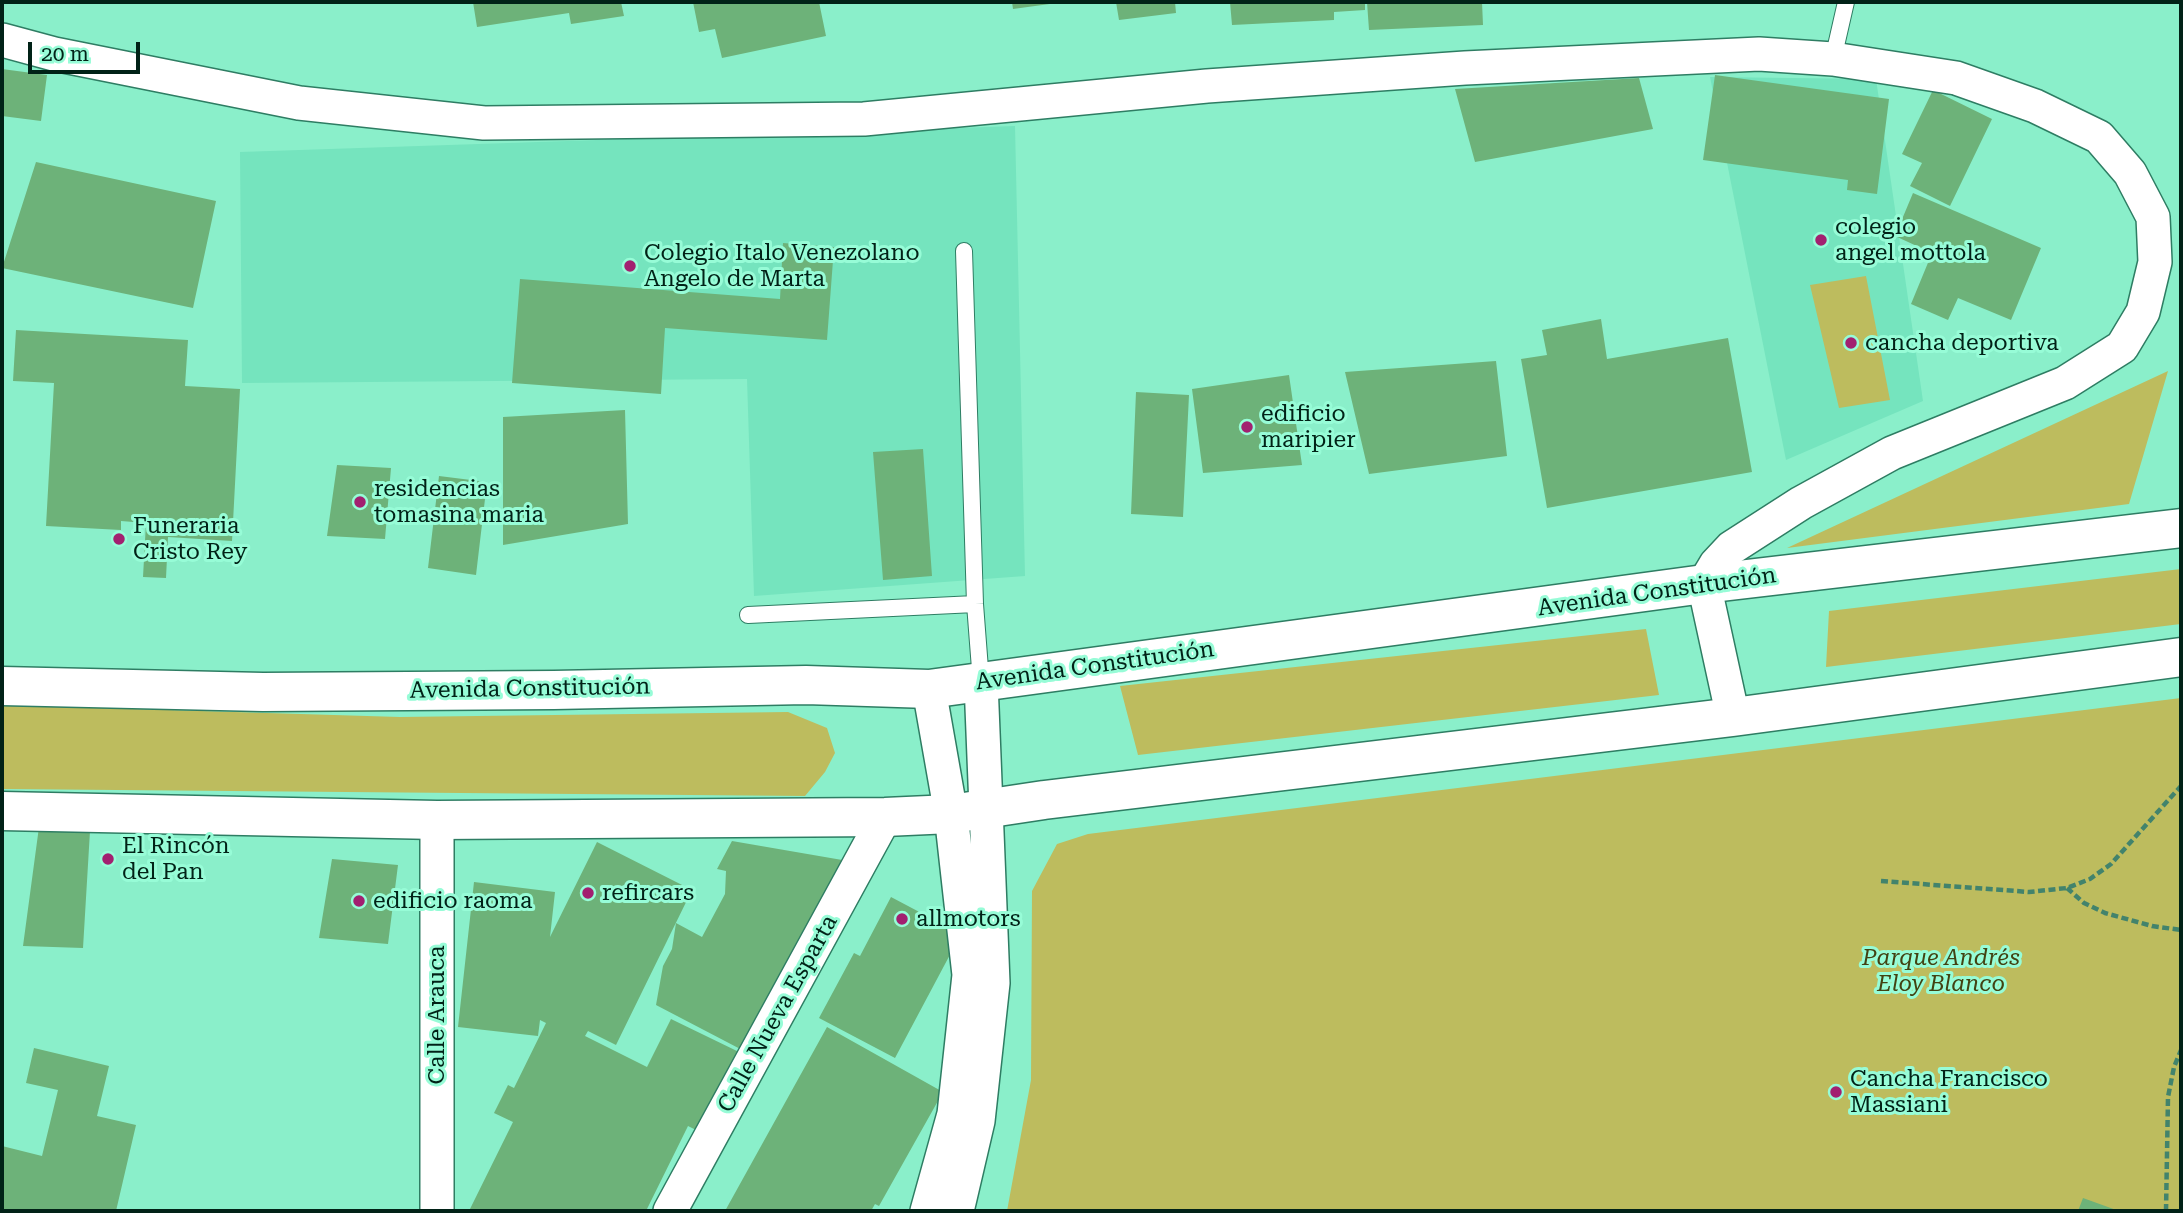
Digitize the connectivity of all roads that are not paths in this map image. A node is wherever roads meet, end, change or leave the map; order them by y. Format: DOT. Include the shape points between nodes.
graph roads {
  1 [pos="1846,2"];
  2 [pos="2,40"];
  3 [pos="1833,59"];
  4 [pos="964,251"];
  5 [pos="2181,528"];
  6 [pos="1704,584"];
  7 [pos="975,604"];
  8 [pos="748,614"];
  9 [pos="2181,657"];
  10 [pos="981,682"];
  11 [pos="2,686"];
  12 [pos="929,689"];
  13 [pos="1733,717"];
  14 [pos="2,811"];
  15 [pos="969,811"];
  16 [pos="885,817"];
  17 [pos="437,820"];
  18 [pos="438,1211"];
  19 [pos="670,1211"];
  20 [pos="927,1211"];
  21 [pos="957,1211"];
  1 -- 3 [label="lane"];
  2 -- 3 [label="street" via="299,103 484,123 864,119 1207,86 1465,68 1759,54"];
  3 -- 6 [label="street" via="1956,78 2035,106 2099,137 2130,173 2152,217 2155,262 2143,312 2122,347 2099,362 2065,383 1892,453 1801,503 1731,548"];
  4 -- 7 [label="lane"];
  5 -- 6 [label="main road, Avenida Constitución"];
  6 -- 10 [label="main road, Avenida Constitución"];
  6 -- 13 [label="street"];
  7 -- 8 [label="lane"];
  7 -- 10 [label="lane"];
  9 -- 13 [label="main road"];
  10 -- 12 [label="main road, Avenida Constitución"];
  10 -- 15 [label="street"];
  11 -- 12 [label="main road, Avenida Constitución" via="263,692 806,685"];
  12 -- 15 [label="street"];
  13 -- 15 [label="main road"];
  14 -- 17 [label="main road"];
  15 -- 16 [label="main road"];
  15 -- 20 [label="street" via="969,975 954,1114"];
  15 -- 21 [label="street" via="993,983 978,1121"];
  16 -- 17 [label="main road"];
  16 -- 19 [label="street, Calle Nueva Esparta"];
  17 -- 18 [label="street, Calle Arauca"];
}
